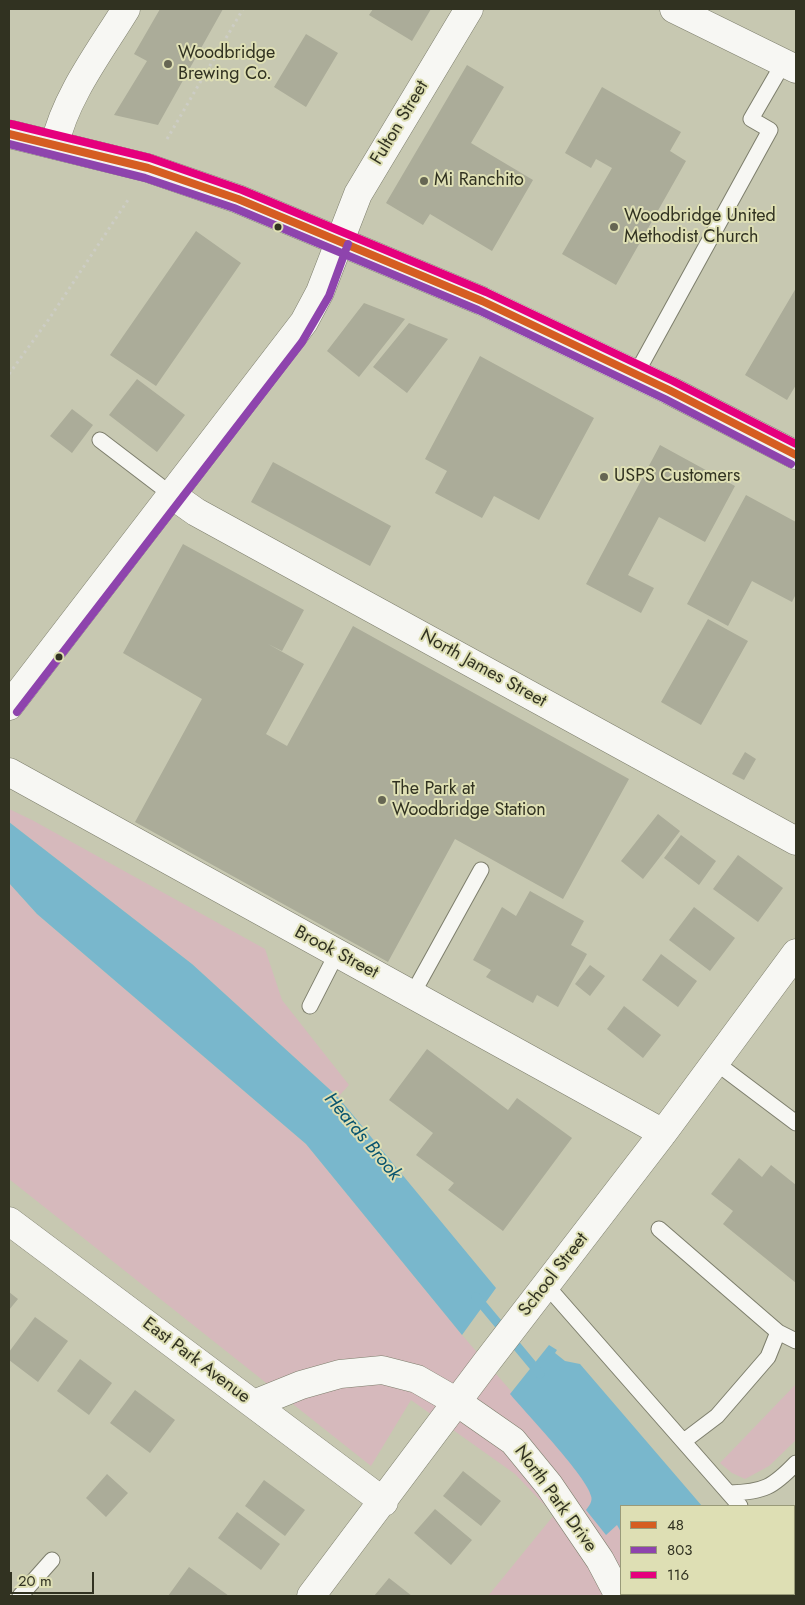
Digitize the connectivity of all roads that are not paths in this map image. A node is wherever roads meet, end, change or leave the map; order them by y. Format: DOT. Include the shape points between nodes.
graph roads {
  1 [pos="126,9"];
  2 [pos="469,9"];
  3 [pos="674,9"];
  4 [pos="790,66"];
  5 [pos="9,134"];
  6 [pos="55,144"];
  7 [pos="339,241"];
  8 [pos="636,374"];
  9 [pos="100,440"];
  10 [pos="796,455"];
  11 [pos="172,495"];
  12 [pos="9,706"];
  13 [pos="9,772"];
  14 [pos="796,842"];
  15 [pos="481,870"];
  16 [pos="338,953"];
  17 [pos="796,953"];
  18 [pos="412,995"];
  19 [pos="310,1006"];
  20 [pos="715,1062"];
  21 [pos="796,1123"];
  22 [pos="663,1133"];
  23 [pos="9,1221"];
  24 [pos="658,1229"];
  25 [pos="546,1285"];
  26 [pos="778,1332"];
  27 [pos="796,1341"];
  28 [pos="457,1402"];
  29 [pos="254,1404"];
  30 [pos="684,1440"];
  31 [pos="796,1463"];
  32 [pos="730,1494"];
  33 [pos="384,1502"];
  34 [pos="739,1505"];
  35 [pos="52,1560"];
  36 [pos="20,1596"];
  37 [pos="311,1596"];
  38 [pos="619,1596"];
  1 -- 6 [label="street" via="71,100"];
  2 -- 7 [label="street, Fulton Street" via="358,194"];
  3 -- 4 [label="street"];
  4 -- 8 [label="lane" via="751,119 770,130"];
  5 -- 6 [label="main road"];
  6 -- 7 [label="main road" via="212,189"];
  7 -- 8 [label="main road" via="482,301"];
  7 -- 11 [label="street, Fulton Street" via="320,292 304,322"];
  8 -- 10 [label="main road"];
  9 -- 11 [label="lane"];
  11 -- 12 [label="street, Fulton Street"];
  11 -- 14 [label="street, North James Street" via="204,516"];
  13 -- 16 [label="street, Brook Street"];
  15 -- 18 [label="lane"];
  16 -- 18 [label="street, Brook Street"];
  16 -- 19 [label="lane"];
  17 -- 20 [label="street, School Street"];
  18 -- 22 [label="street, Brook Street"];
  20 -- 21 [label="lane"];
  20 -- 22 [label="street, School Street"];
  22 -- 25 [label="street, School Street"];
  23 -- 29 [label="street, East Park Avenue"];
  24 -- 26 [label="lane"];
  25 -- 28 [label="street, School Street"];
  25 -- 30 [label="lane"];
  26 -- 27 [label="lane"];
  26 -- 30 [label="lane" via="768,1357 717,1416"];
  28 -- 29 [label="street, North Park Drive" via="417,1379 382,1370 340,1374 300,1385"];
  28 -- 33 [label="street, School Street"];
  28 -- 38 [label="street, North Park Drive" via="513,1441 549,1485 600,1560"];
  29 -- 33 [label="street, East Park Avenue"];
  30 -- 32 [label="lane"];
  31 -- 32 [label="lane" via="778,1482 754,1492"];
  32 -- 34 [label="lane"];
  33 -- 37 [label="street, School Street"];
  35 -- 36 [label="lane"];
}
